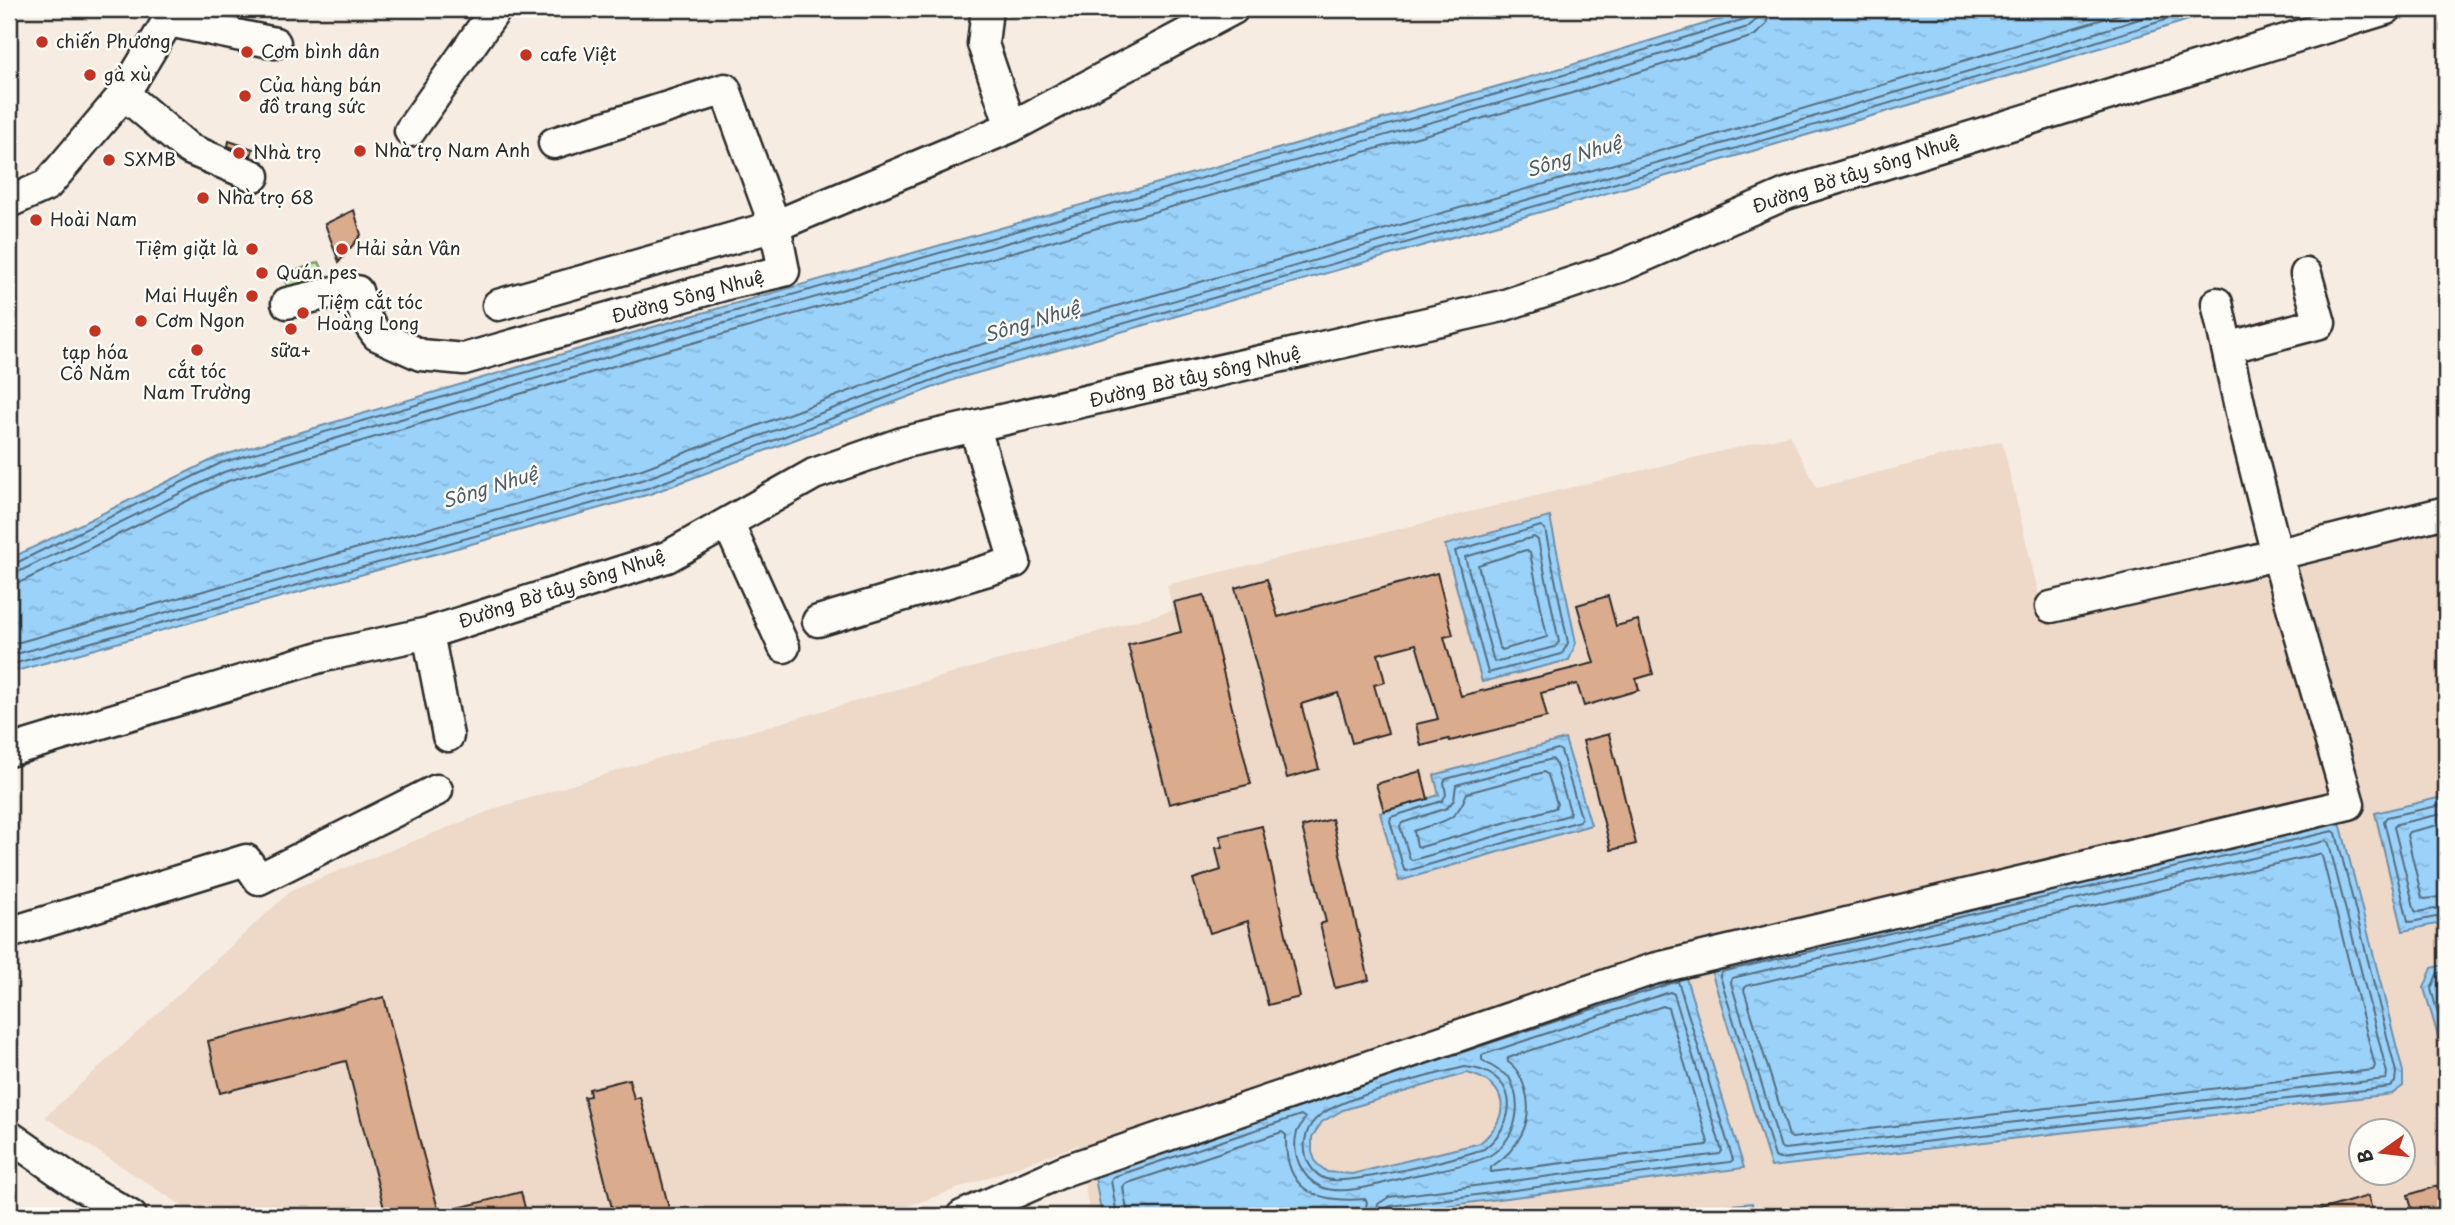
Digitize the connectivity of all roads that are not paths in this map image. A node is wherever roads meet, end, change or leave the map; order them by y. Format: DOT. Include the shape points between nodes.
graph roads {
  1 [pos="496,9"];
  2 [pos="987,9"];
  3 [pos="1233,9"];
  4 [pos="2386,9"];
  5 [pos="171,13"];
  6 [pos="275,43"];
  7 [pos="124,94"];
  8 [pos="1019,122"];
  9 [pos="410,131"];
  10 [pos="554,143"];
  11 [pos="254,176"];
  12 [pos="9,202"];
  13 [pos="775,226"];
  14 [pos="2306,274"];
  15 [pos="287,303"];
  16 [pos="2217,303"];
  17 [pos="498,305"];
  18 [pos="2227,348"];
  19 [pos="975,428"];
  20 [pos="2446,512"];
  21 [pos="728,523"];
  22 [pos="2277,555"];
  23 [pos="2051,607"];
  24 [pos="818,621"];
  25 [pos="428,632"];
  26 [pos="784,647"];
  27 [pos="448,736"];
  28 [pos="9,751"];
  29 [pos="437,790"];
  30 [pos="9,933"];
  31 [pos="9,1136"];
  32 [pos="131,1216"];
  33 [pos="962,1216"];
  1 -- 9 [label="street"];
  2 -- 8 [label="street" via="983,44"];
  3 -- 8 [label="street"];
  4 -- 19 [label="street, Đường Bờ tây sông Nhuệ" via="1786,194 1619,267 1502,306"];
  5 -- 6 [label="street"];
  5 -- 7 [label="street"];
  7 -- 11 [label="street" via="190,149"];
  7 -- 12 [label="street" via="47,185"];
  8 -- 13 [label="street"];
  10 -- 13 [label="street" via="725,89"];
  13 -- 15 [label="street, Đường Sông Nhuệ" via="784,271 464,359 421,355 377,335 357,291"];
  13 -- 17 [label="street"];
  14 -- 18 [label="street" via="2320,323"];
  16 -- 18 [label="street"];
  18 -- 22 [label="street"];
  19 -- 21 [label="street, Đường Bờ tây sông Nhuệ" via="905,442 814,474"];
  19 -- 24 [label="street" via="1015,562"];
  20 -- 22 [label="street"];
  21 -- 25 [label="street, Đường Bờ tây sông Nhuệ" via="667,557"];
  21 -- 26 [label="street"];
  22 -- 23 [label="street"];
  22 -- 33 [label="street" via="2349,804 1653,969 1066,1170"];
  25 -- 27 [label="street"];
  25 -- 28 [label="street, Đường Bờ tây sông Nhuệ" via="320,657"];
  29 -- 30 [label="street" via="259,879 246,860"];
  31 -- 32 [label="street"];
}
